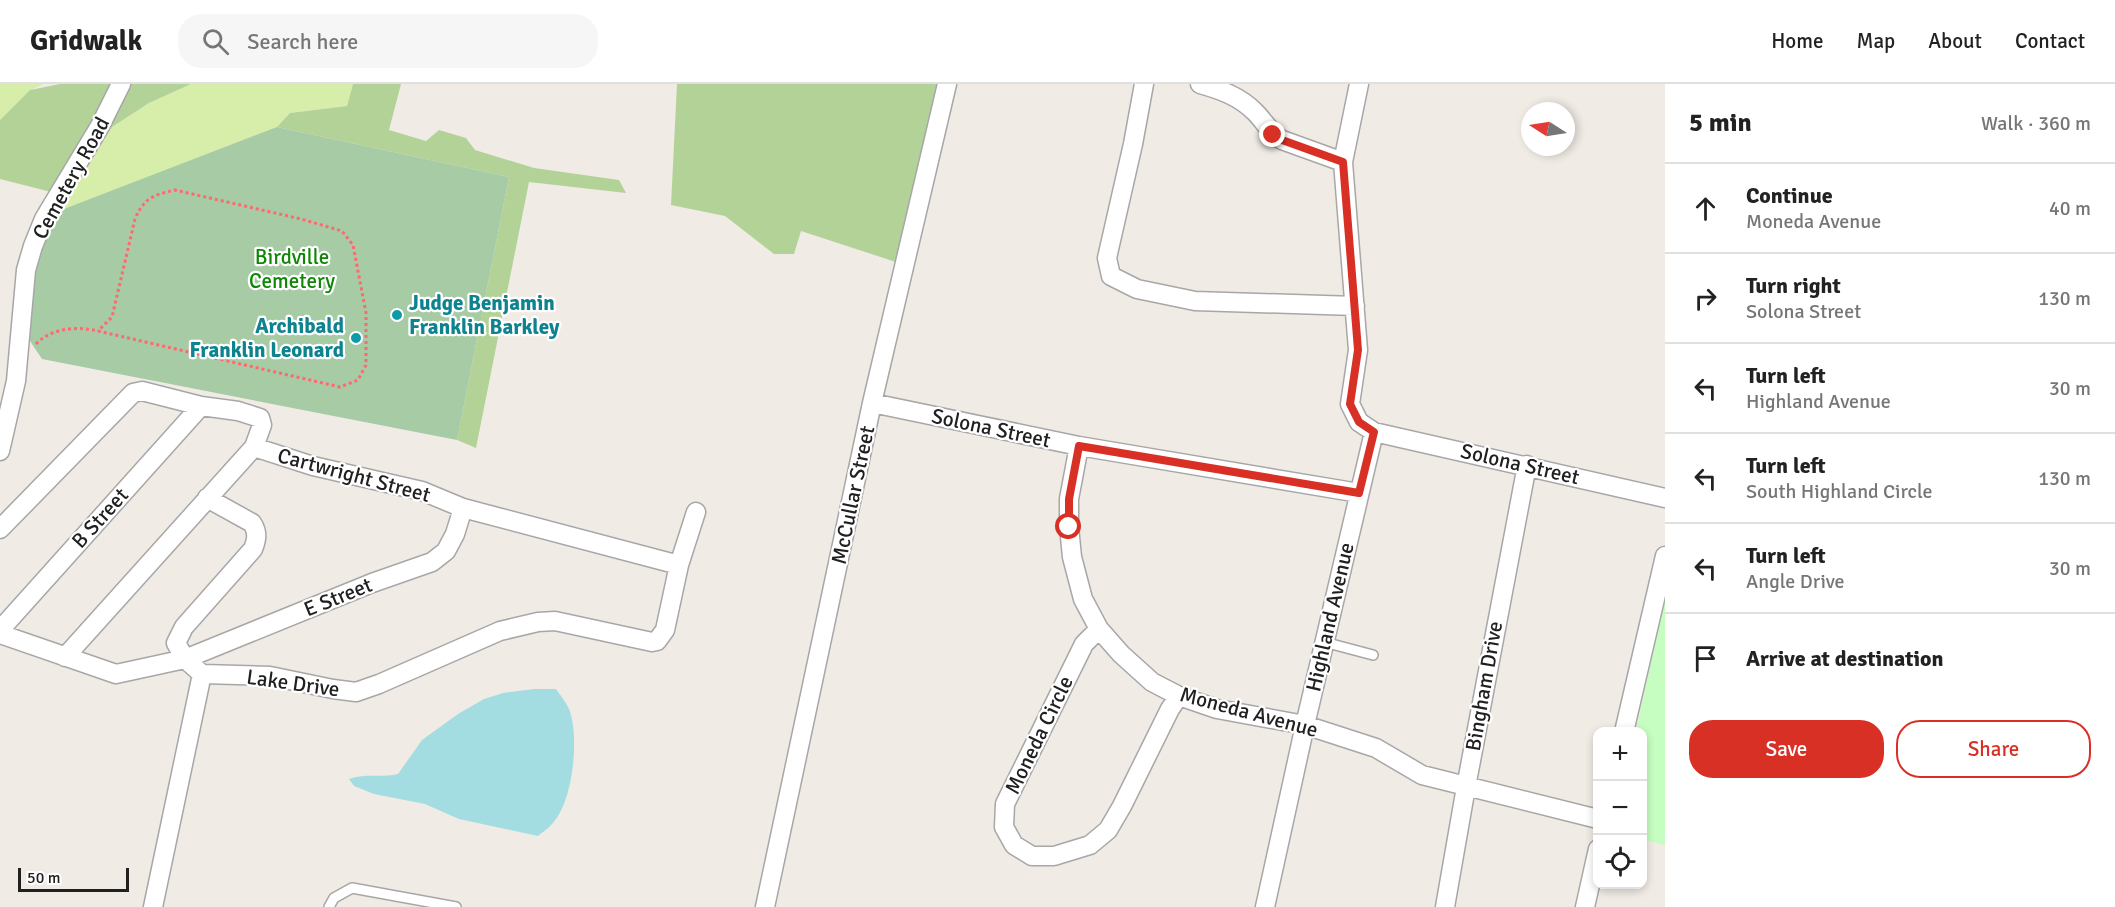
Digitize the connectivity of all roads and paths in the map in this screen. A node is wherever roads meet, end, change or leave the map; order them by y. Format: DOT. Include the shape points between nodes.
graph roads {
  1 [pos="121,84"];
  2 [pos="947,84"];
  3 [pos="1144,84"];
  4 [pos="1200,84"];
  5 [pos="1359,84"];
  6 [pos="1343,162"];
  7 [pos="1355,306"];
  8 [pos="98,331"];
  9 [pos="34,346"];
  10 [pos="872,404"];
  11 [pos="201,406"];
  12 [pos="1374,432"];
  13 [pos="1079,446"];
  14 [pos="254,447"];
  15 [pos="0,451"];
  16 [pos="1527,465"];
  17 [pos="1359,493"];
  18 [pos="207,498"];
  19 [pos="1665,498"];
  20 [pos="463,508"];
  21 [pos="696,512"];
  22 [pos="0,529"];
  23 [pos="1665,556"];
  24 [pos="679,565"];
  25 [pos="1099,629"];
  26 [pos="0,632"];
  27 [pos="1324,642"];
  28 [pos="1373,655"];
  29 [pos="65,657"];
  30 [pos="185,659"];
  31 [pos="202,674"];
  32 [pos="1179,696"];
  33 [pos="1305,725"];
  34 [pos="1625,727"];
  35 [pos="1466,787"];
  36 [pos="1593,818"];
  37 [pos="1593,871"];
  38 [pos="153,907"];
  39 [pos="329,907"];
  40 [pos="456,907"];
  41 [pos="765,907"];
  42 [pos="1265,907"];
  43 [pos="1445,907"];
  44 [pos="1585,907"];
  1 -- 15 [label="street, Cemetery Road" via="44,219 33,246 26,270 16,381"];
  2 -- 10 [label="street, McCullar Street"];
  3 -- 7 [label="street" via="1107,258 1111,276 1137,289 1195,301"];
  4 -- 6 [label="street" via="1236,96 1282,140"];
  5 -- 6 [label="street"];
  6 -- 7 [label="street"];
  7 -- 12 [label="street" via="1358,350 1350,404 1359,422"];
  8 -- 8 [label="path" via="340,387 358,380 366,364 366,313 353,244 342,231 175,190 155,195 141,206 112,317"];
  8 -- 9 [label="path" via="62,329 43,336"];
  10 -- 13 [label="street, Solona Street"];
  10 -- 41 [label="street, McCullar Street"];
  11 -- 14 [label="street, Cartwright Street" via="260,418 262,425"];
  11 -- 22 [label="street, Cartwright Street" via="142,391 134,393"];
  11 -- 26 [label="street, B Street"];
  12 -- 16 [label="street, Solona Street"];
  12 -- 17 [label="street, Highland Avenue"];
  13 -- 17 [label="street, Solona Street"];
  13 -- 25 [label="street, Moneda Avenue" via="1069,499 1072,557 1083,599"];
  14 -- 18 [label="street"];
  14 -- 20 [label="street, Cartwright Street" via="313,466 422,491"];
  16 -- 19 [label="street, Solona Street"];
  16 -- 35 [label="street, Bingham Drive"];
  17 -- 27 [label="street, Highland Avenue"];
  18 -- 29 [label="street"];
  18 -- 30 [label="street" via="252,523 257,530 256,541 184,627 176,643"];
  20 -- 24 [label="street, Cartwright Street"];
  20 -- 30 [label="street, E Street" via="446,551 432,562"];
  21 -- 24 [label="street"];
  23 -- 34 [label="street"];
  24 -- 31 [label="street, Lake Drive" via="665,630 657,641 555,621 525,624 356,692 270,676"];
  25 -- 32 [label="street, Moneda Avenue" via="1152,682"];
  25 -- 32 [label="street, Moneda Circle" via="1084,644 1005,804 1004,827 1014,845 1032,856 1054,856 1090,845 1108,830"];
  26 -- 29 [label="street"];
  27 -- 28 [label="lane"];
  27 -- 33 [label="street, Highland Avenue"];
  29 -- 30 [label="street" via="116,674"];
  30 -- 31 [label="street"];
  31 -- 38 [label="street"];
  32 -- 33 [label="street, Moneda Avenue" via="1218,709"];
  33 -- 35 [label="street, Moneda Avenue" via="1376,748 1422,775"];
  33 -- 42 [label="street, Highland Avenue"];
  35 -- 36 [label="street, Moneda Avenue"];
  35 -- 43 [label="street, Bingham Drive"];
  37 -- 44 [label="street"];
  39 -- 40 [label="lane" via="334,898 351,888"];
}
